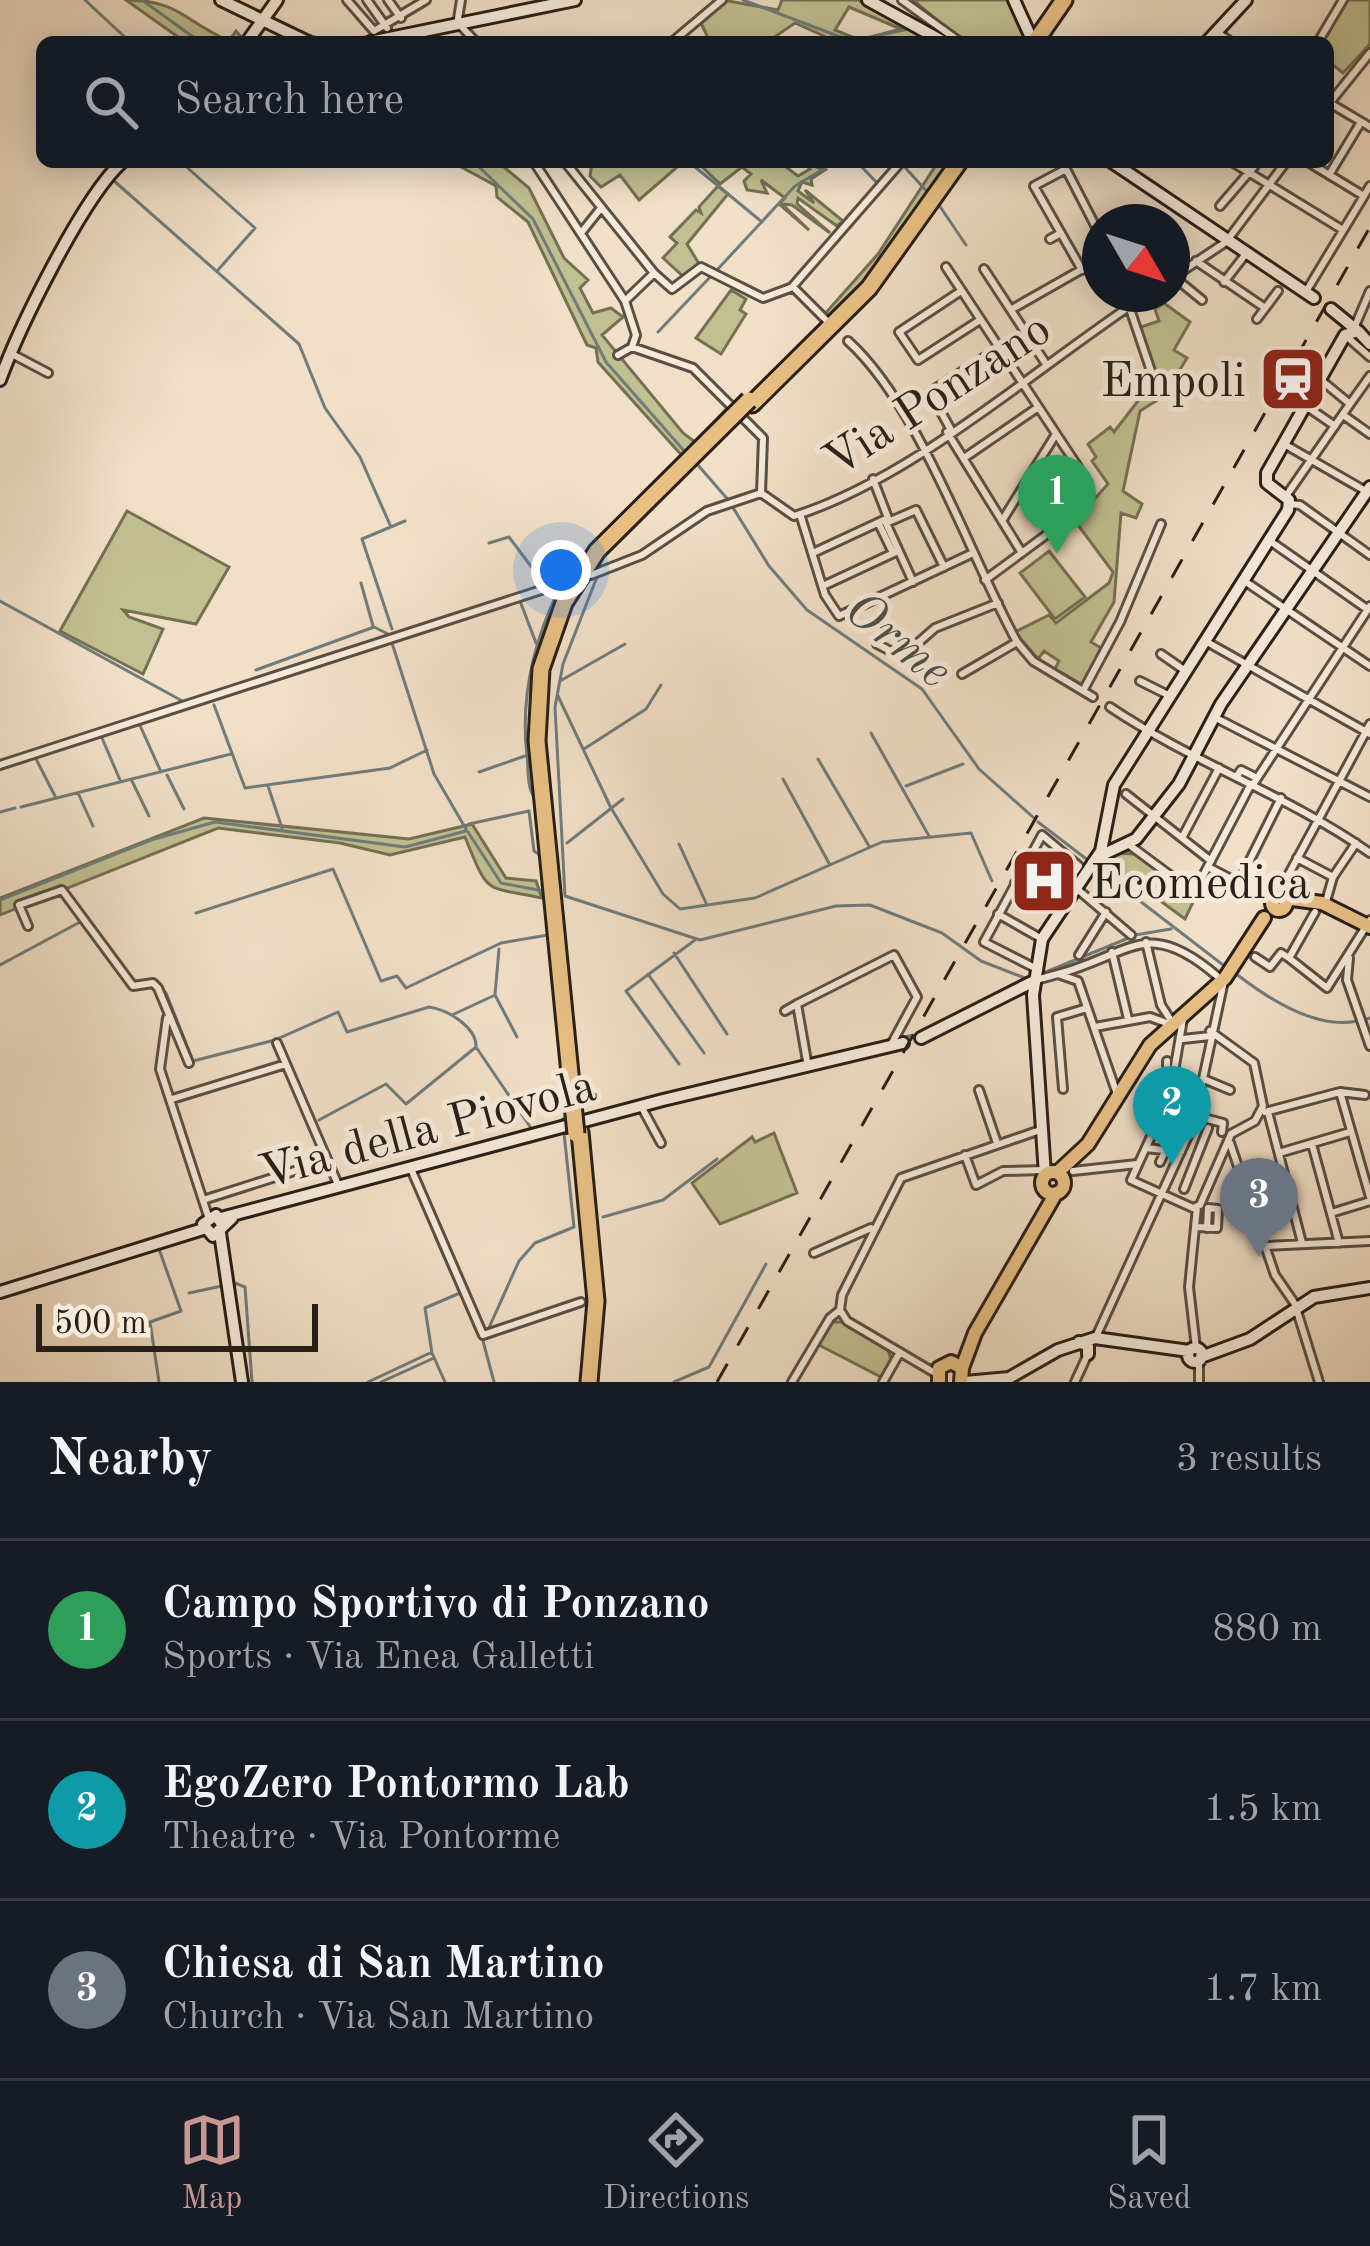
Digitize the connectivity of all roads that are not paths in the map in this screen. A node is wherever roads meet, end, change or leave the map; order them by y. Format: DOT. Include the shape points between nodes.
graph roads {
  1 [pos="221,0"];
  2 [pos="277,0"];
  3 [pos="347,0"];
  4 [pos="367,0"];
  5 [pos="388,0"];
  6 [pos="426,0"];
  7 [pos="461,0"];
  8 [pos="575,0"];
  9 [pos="722,0"];
  10 [pos="868,0"];
  11 [pos="902,0"];
  12 [pos="1014,0"];
  13 [pos="1067,0"];
  14 [pos="1246,0"];
  15 [pos="1342,0"];
  16 [pos="412,4"];
  17 [pos="401,18"];
  18 [pos="260,20"];
  19 [pos="458,25"];
  20 [pos="930,26"];
  21 [pos="387,28"];
  22 [pos="251,36"];
  23 [pos="295,36"];
  24 [pos="370,36"];
  25 [pos="470,36"];
  26 [pos="679,36"];
  27 [pos="939,36"];
  28 [pos="949,36"];
  29 [pos="1036,36"];
  30 [pos="1042,36"];
  31 [pos="1215,36"];
  32 [pos="1321,36"];
  33 [pos="1370,53"];
  34 [pos="1334,96"];
  35 [pos="1334,106"];
  36 [pos="1361,122"];
  37 [pos="1370,128"];
  38 [pos="1334,167"];
  39 [pos="116,168"];
  40 [pos="538,168"];
  41 [pos="570,168"];
  42 [pos="896,168"];
  43 [pos="952,168"];
  44 [pos="1121,168"];
  45 [pos="1240,168"];
  46 [pos="1252,168"];
  47 [pos="1282,168"];
  48 [pos="1318,168"];
  49 [pos="1333,168"];
  50 [pos="1247,174"];
  51 [pos="1329,175"];
  52 [pos="1268,186"];
  53 [pos="1370,186"];
  54 [pos="1364,196"];
  55 [pos="1084,204"];
  56 [pos="1220,206"];
  57 [pos="602,208"];
  58 [pos="1343,230"];
  59 [pos="581,233"];
  60 [pos="1061,233"];
  61 [pos="1050,239"];
  62 [pos="1226,242"];
  63 [pos="1244,255"];
  64 [pos="1196,261"];
  65 [pos="1190,265"];
  66 [pos="946,267"];
  67 [pos="984,269"];
  68 [pos="1082,270"];
  69 [pos="654,273"];
  70 [pos="1224,282"];
  71 [pos="793,287"];
  72 [pos="961,291"];
  73 [pos="1190,291"];
  74 [pos="1278,291"];
  75 [pos="1370,291"];
  76 [pos="1309,296"];
  77 [pos="1202,300"];
  78 [pos="626,301"];
  79 [pos="1361,306"];
  80 [pos="1265,308"];
  81 [pos="1012,309"];
  82 [pos="1117,312"];
  83 [pos="1135,312"];
  84 [pos="1336,313"];
  85 [pos="1257,319"];
  86 [pos="826,320"];
  87 [pos="980,320"];
  88 [pos="1352,334"];
  89 [pos="848,341"];
  90 [pos="1370,344"];
  91 [pos="632,347"];
  92 [pos="999,348"];
  93 [pos="10,353"];
  94 [pos="618,355"];
  95 [pos="1370,357"];
  96 [pos="1046,364"];
  97 [pos="1151,371"];
  98 [pos="48,373"];
  99 [pos="1370,376"];
  100 [pos="0,380"];
  101 [pos="1020,382"];
  102 [pos="1320,383"];
  103 [pos="1350,404"];
  104 [pos="1306,406"];
  105 [pos="1037,408"];
  106 [pos="1346,417"];
  107 [pos="1335,426"];
  108 [pos="949,431"];
  109 [pos="1056,434"];
  110 [pos="1370,434"];
  111 [pos="1284,444"];
  112 [pos="921,450"];
  113 [pos="964,458"];
  114 [pos="1310,460"];
  115 [pos="1078,466"];
  116 [pos="1034,469"];
  117 [pos="873,479"];
  118 [pos="1369,491"];
  119 [pos="761,494"];
  120 [pos="1019,494"];
  121 [pos="1287,500"];
  122 [pos="1084,507"];
  123 [pos="800,514"];
  124 [pos="1002,520"];
  125 [pos="884,521"];
  126 [pos="1161,524"];
  127 [pos="1339,533"];
  128 [pos="1270,541"];
  129 [pos="814,552"];
  130 [pos="895,552"];
  131 [pos="1022,553"];
  132 [pos="971,554"];
  133 [pos="1370,555"];
  134 [pos="944,567"];
  135 [pos="1313,570"];
  136 [pos="590,575"];
  137 [pos="986,580"];
  138 [pos="569,581"];
  139 [pos="913,582"];
  140 [pos="1246,582"];
  141 [pos="824,585"];
  142 [pos="998,603"];
  143 [pos="1369,609"];
  144 [pos="1286,610"];
  145 [pos="1017,642"];
  146 [pos="1207,642"];
  147 [pos="877,644"];
  148 [pos="1342,647"];
  149 [pos="1160,654"];
  150 [pos="1248,665"];
  151 [pos="1370,666"];
  152 [pos="1187,672"];
  153 [pos="962,674"];
  154 [pos="1140,680"];
  155 [pos="1083,692"];
  156 [pos="1093,697"];
  157 [pos="1171,697"];
  158 [pos="1306,698"];
  159 [pos="1110,707"];
  160 [pos="1214,717"];
  161 [pos="1369,730"];
  162 [pos="1148,732"];
  163 [pos="1273,747"];
  164 [pos="1194,755"];
  165 [pos="0,765"];
  166 [pos="1219,768"];
  167 [pos="1339,781"];
  168 [pos="1253,782"];
  169 [pos="1126,794"];
  170 [pos="1370,797"];
  171 [pos="1281,798"];
  172 [pos="1156,815"];
  173 [pos="1319,818"];
  174 [pos="1107,826"];
  175 [pos="1183,836"];
  176 [pos="1356,843"];
  177 [pos="1128,844"];
  178 [pos="1370,853"];
  179 [pos="1097,858"];
  180 [pos="1297,858"];
  181 [pos="1209,864"];
  182 [pos="1335,878"];
  183 [pos="1016,883"];
  184 [pos="1238,884"];
  185 [pos="1076,887"];
  186 [pos="1277,905"];
  187 [pos="1059,909"];
  188 [pos="1320,909"];
  189 [pos="1106,912"];
  190 [pos="998,914"];
  191 [pos="1369,924"];
  192 [pos="28,926"];
  193 [pos="1131,935"];
  194 [pos="1042,939"];
  195 [pos="1146,942"];
  196 [pos="1352,949"];
  197 [pos="1112,952"];
  198 [pos="1079,955"];
  199 [pos="1255,957"];
  200 [pos="1288,958"];
  201 [pos="1081,968"];
  202 [pos="1035,974"];
  203 [pos="1058,974"];
  204 [pos="1221,977"];
  205 [pos="1078,981"];
  206 [pos="797,1004"];
  207 [pos="1161,1005"];
  208 [pos="1088,1008"];
  209 [pos="168,1011"];
  210 [pos="784,1011"];
  211 [pos="1128,1020"];
  212 [pos="1173,1021"];
  213 [pos="1095,1027"];
  214 [pos="1210,1034"];
  215 [pos="921,1038"];
  216 [pos="1182,1039"];
  217 [pos="277,1043"];
  218 [pos="896,1045"];
  219 [pos="1370,1046"];
  220 [pos="189,1063"];
  221 [pos="286,1064"];
  222 [pos="808,1068"];
  223 [pos="1193,1081"];
  224 [pos="1212,1084"];
  225 [pos="1063,1088"];
  226 [pos="979,1090"];
  227 [pos="1230,1090"];
  228 [pos="1340,1092"];
  229 [pos="1117,1094"];
  230 [pos="1368,1096"];
  231 [pos="172,1100"];
  232 [pos="1200,1104"];
  233 [pos="641,1106"];
  234 [pos="1265,1112"];
  235 [pos="1195,1121"];
  236 [pos="1208,1128"];
  237 [pos="1043,1129"];
  238 [pos="1351,1132"];
  239 [pos="1227,1134"];
  240 [pos="661,1143"];
  241 [pos="997,1143"];
  242 [pos="1312,1144"];
  243 [pos="1146,1148"];
  244 [pos="1279,1153"];
  245 [pos="965,1154"];
  246 [pos="1180,1155"];
  247 [pos="1162,1157"];
  248 [pos="1197,1159"];
  249 [pos="327,1161"];
  250 [pos="1137,1164"];
  251 [pos="411,1169"];
  252 [pos="1055,1178"];
  253 [pos="338,1186"];
  254 [pos="1148,1189"];
  255 [pos="1184,1189"];
  256 [pos="1163,1195"];
  257 [pos="1143,1199"];
  258 [pos="1370,1199"];
  259 [pos="203,1200"];
  260 [pos="1197,1208"];
  261 [pos="1331,1213"];
  262 [pos="213,1227"];
  263 [pos="874,1227"];
  264 [pos="1195,1227"];
  265 [pos="1207,1228"];
  266 [pos="1370,1241"];
  267 [pos="1339,1243"];
  268 [pos="1302,1244"];
  269 [pos="1265,1246"];
  270 [pos="814,1253"];
  271 [pos="1370,1288"];
  272 [pos="0,1292"];
  273 [pos="581,1302"];
  274 [pos="1296,1307"];
  275 [pos="840,1310"];
  276 [pos="1095,1338"];
  277 [pos="1078,1342"];
  278 [pos="900,1352"];
  279 [pos="1088,1354"];
  280 [pos="1195,1354"];
  281 [pos="952,1376"];
  282 [pos="242,1382"];
  283 [pos="587,1382"];
  284 [pos="792,1382"];
  285 [pos="883,1382"];
  286 [pos="1075,1382"];
  287 [pos="1199,1382"];
  288 [pos="1319,1382"];
  1 -- 18 [label="main road"];
  2 -- 18 [label="main road"];
  3 -- 24 [label="street"];
  4 -- 21 [label="street"];
  5 -- 17 [label="street"];
  6 -- 16 [label="street"];
  7 -- 19 [label="street"];
  8 -- 19 [label="main road"];
  9 -- 26 [label="street"];
  10 -- 20 [label="main road"];
  11 -- 20 [label="street"];
  12 -- 29 [label="main road"];
  13 -- 30 [label="highway"];
  14 -- 31 [label="main road"];
  15 -- 32 [label="street"];
  16 -- 17 [label="street"];
  17 -- 21 [label="street"];
  18 -- 22 [label="main road"];
  18 -- 23 [label="main road"];
  19 -- 24 [label="main road"];
  19 -- 25 [label="street"];
  20 -- 27 [label="main road"];
  20 -- 28 [label="street"];
  21 -- 24 [label="street"];
  33 -- 34 [label="street"];
  35 -- 36 [label="street"];
  36 -- 37 [label="street"];
  36 -- 38 [label="street"];
  39 -- 93 [label="main road"];
  40 -- 59 [label="street"];
  41 -- 57 [label="street"];
  42 -- 71 [label="street"];
  43 -- 283 [label="highway, bridge" via="875,273 585,575 546,671 543,740 595,1291"];
  44 -- 62 [label="main road"];
  45 -- 50 [label="street"];
  46 -- 50 [label="street"];
  47 -- 52 [label="street"];
  48 -- 51 [label="street"];
  49 -- 51 [label="street"];
  50 -- 52 [label="street"];
  50 -- 56 [label="street"];
  51 -- 54 [label="street"];
  52 -- 58 [label="street"];
  52 -- 62 [label="street"];
  53 -- 54 [label="street"];
  54 -- 58 [label="street"];
  55 -- 60 [label="street" via="1066,169 1034,186"];
  57 -- 59 [label="street"];
  57 -- 69 [label="street"];
  58 -- 76 [label="street"];
  59 -- 78 [label="street"];
  60 -- 61 [label="street"];
  60 -- 68 [label="street"];
  62 -- 63 [label="main road"];
  62 -- 64 [label="street"];
  63 -- 70 [label="street"];
  63 -- 76 [label="main road"];
  64 -- 65 [label="street"];
  64 -- 70 [label="street"];
  66 -- 72 [label="street"];
  67 -- 81 [label="street"];
  68 -- 81 [label="street"];
  69 -- 71 [label="street" via="672,289 704,267 763,298"];
  69 -- 78 [label="street"];
  70 -- 80 [label="street"];
  71 -- 86 [label="street"];
  72 -- 87 [label="street"];
  72 -- 87 [label="street" via="898,332 919,360"];
  73 -- 77 [label="street"];
  74 -- 80 [label="street"];
  75 -- 79 [label="street"];
  78 -- 91 [label="street"];
  79 -- 84 [label="street"];
  79 -- 88 [label="street"];
  80 -- 85 [label="street"];
  81 -- 96 [label="street"];
  82 -- 96 [label="street, Via Ponzano"];
  83 -- 97 [label="street"];
  84 -- 88 [label="main road"];
  84 -- 88 [label="main road"];
  87 -- 92 [label="street"];
  88 -- 90 [label="main road"];
  88 -- 95 [label="street"];
  88 -- 102 [label="main road"];
  89 -- 112 [label="street" via="878,368"];
  91 -- 94 [label="street"];
  91 -- 119 [label="street, Via Ponzano" via="693,368 757,428 764,444"];
  92 -- 101 [label="street"];
  92 -- 108 [label="street" via="930,392"];
  93 -- 98 [label="street"];
  93 -- 100 [label="main road"];
  96 -- 101 [label="street, Via Ponzano"];
  99 -- 103 [label="street"];
  101 -- 105 [label="street"];
  101 -- 108 [label="street, Via Ponzano"];
  102 -- 103 [label="street"];
  102 -- 104 [label="main road"];
  103 -- 106 [label="street"];
  104 -- 107 [label="street"];
  104 -- 111 [label="main road"];
  105 -- 109 [label="street"];
  105 -- 113 [label="street"];
  106 -- 107 [label="street"];
  106 -- 110 [label="street"];
  107 -- 114 [label="street"];
  108 -- 112 [label="street, Via Ponzano"];
  108 -- 113 [label="street"];
  109 -- 115 [label="street"];
  109 -- 116 [label="street"];
  111 -- 114 [label="street"];
  111 -- 121 [label="main road" via="1265,478"];
  112 -- 117 [label="street, Via Ponzano"];
  112 -- 132 [label="street"];
  113 -- 124 [label="street"];
  114 -- 118 [label="street"];
  114 -- 121 [label="street"];
  116 -- 120 [label="street"];
  116 -- 120 [label="street" via="1058,501 1036,517"];
  117 -- 123 [label="street, Via Ponzano"];
  117 -- 125 [label="street"];
  118 -- 127 [label="main road"];
  119 -- 123 [label="street, Via Ponzano"];
  119 -- 136 [label="street" via="707,511 620,566"];
  120 -- 124 [label="street"];
  121 -- 127 [label="street"];
  121 -- 128 [label="main road"];
  122 -- 131 [label="street"];
  123 -- 129 [label="street"];
  124 -- 131 [label="street"];
  125 -- 129 [label="street"];
  125 -- 130 [label="street"];
  125 -- 134 [label="street" via="916,510"];
  126 -- 155 [label="street"];
  127 -- 133 [label="street"];
  127 -- 135 [label="main road"];
  128 -- 135 [label="street"];
  128 -- 140 [label="main road"];
  129 -- 141 [label="street"];
  130 -- 139 [label="street"];
  130 -- 141 [label="street"];
  131 -- 137 [label="street"];
  132 -- 134 [label="street"];
  132 -- 137 [label="street"];
  134 -- 139 [label="street"];
  135 -- 143 [label="street"];
  135 -- 144 [label="main road"];
  137 -- 142 [label="street"];
  138 -- 165 [label="street"];
  139 -- 141 [label="street" via="836,614"];
  140 -- 144 [label="street"];
  140 -- 146 [label="main road"];
  142 -- 145 [label="street"];
  142 -- 147 [label="street" via="935,628 904,656"];
  143 -- 148 [label="street"];
  144 -- 148 [label="street"];
  144 -- 150 [label="main road"];
  145 -- 153 [label="street"];
  145 -- 155 [label="street"];
  146 -- 150 [label="street"];
  146 -- 152 [label="main road"];
  148 -- 151 [label="street"];
  148 -- 158 [label="street"];
  149 -- 152 [label="street"];
  150 -- 158 [label="street"];
  150 -- 160 [label="main road"];
  152 -- 157 [label="main road"];
  154 -- 157 [label="street"];
  155 -- 156 [label="street"];
  157 -- 162 [label="main road"];
  158 -- 161 [label="street"];
  158 -- 163 [label="street"];
  159 -- 162 [label="street"];
  160 -- 163 [label="street"];
  160 -- 164 [label="main road"];
  161 -- 167 [label="street"];
  162 -- 164 [label="street"];
  162 -- 174 [label="main road" via="1113,786"];
  163 -- 167 [label="street"];
  163 -- 168 [label="street"];
  164 -- 166 [label="street"];
  164 -- 172 [label="main road"];
  166 -- 168 [label="street" via="1237,776 1240,770"];
  166 -- 175 [label="street"];
  167 -- 170 [label="street"];
  167 -- 173 [label="street"];
  168 -- 171 [label="street"];
  168 -- 181 [label="street"];
  169 -- 172 [label="street"];
  171 -- 173 [label="street"];
  171 -- 184 [label="street"];
  172 -- 175 [label="street"];
  172 -- 177 [label="main road"];
  173 -- 176 [label="street"];
  173 -- 180 [label="street"];
  174 -- 177 [label="main road"];
  174 -- 179 [label="main road"];
  175 -- 181 [label="street"];
  176 -- 178 [label="street"];
  176 -- 182 [label="street"];
  177 -- 179 [label="main road"];
  177 -- 181 [label="street" via="1195,893"];
  179 -- 185 [label="main road"];
  180 -- 182 [label="street"];
  180 -- 186 [label="street"];
  181 -- 184 [label="street"];
  182 -- 188 [label="street"];
  183 -- 185 [label="street" via="1042,835 1079,866 1070,879"];
  183 -- 187 [label="street"];
  183 -- 190 [label="street"];
  184 -- 186 [label="street"];
  185 -- 187 [label="main road"];
  185 -- 189 [label="street"];
  186 -- 188 [label="main road" via="1302,901"];
  186 -- 204 [label="main road"];
  187 -- 194 [label="main road"];
  188 -- 191 [label="main road"];
  188 -- 200 [label="street"];
  189 -- 193 [label="street"];
  189 -- 198 [label="street"];
  190 -- 194 [label="street"];
  190 -- 202 [label="street" via="984,942"];
  191 -- 196 [label="street"];
  192 -- 209 [label="street" via="19,905 62,890 133,986 153,983"];
  194 -- 202 [label="main road"];
  195 -- 197 [label="street"];
  195 -- 204 [label="street" via="1178,948"];
  195 -- 207 [label="street"];
  196 -- 200 [label="street" via="1327,988"];
  196 -- 219 [label="street" via="1346,974"];
  197 -- 201 [label="street"];
  197 -- 211 [label="street"];
  199 -- 200 [label="street" via="1270,968 1281,953"];
  201 -- 203 [label="street"];
  201 -- 205 [label="street"];
  202 -- 203 [label="street"];
  202 -- 215 [label="main road"];
  202 -- 237 [label="main road"];
  203 -- 205 [label="street"];
  204 -- 212 [label="main road"];
  204 -- 214 [label="street"];
  205 -- 208 [label="street"];
  206 -- 210 [label="street"];
  206 -- 218 [label="street" via="894,955 917,998"];
  206 -- 222 [label="street"];
  207 -- 212 [label="street"];
  207 -- 212 [label="street"];
  207 -- 212 [label="street"];
  208 -- 213 [label="street"];
  208 -- 225 [label="street" via="1057,1017"];
  209 -- 220 [label="street"];
  209 -- 231 [label="street" via="159,1067"];
  211 -- 212 [label="street"];
  211 -- 213 [label="street"];
  212 -- 216 [label="street"];
  212 -- 229 [label="main road"];
  213 -- 229 [label="street"];
  214 -- 216 [label="street"];
  214 -- 224 [label="street"];
  214 -- 234 [label="street" via="1254,1063"];
  216 -- 243 [label="street" via="1170,1095"];
  217 -- 221 [label="street"];
  218 -- 222 [label="main road, Via della Piovola"];
  221 -- 231 [label="street"];
  221 -- 249 [label="street"];
  222 -- 233 [label="main road, Via della Piovola"];
  223 -- 232 [label="street"];
  224 -- 227 [label="street"];
  224 -- 232 [label="street"];
  226 -- 241 [label="street"];
  228 -- 230 [label="street"];
  228 -- 234 [label="street"];
  228 -- 238 [label="street"];
  229 -- 252 [label="main road" via="1088,1144"];
  231 -- 259 [label="street"];
  232 -- 235 [label="street"];
  233 -- 240 [label="street, Via della Piovola"];
  233 -- 251 [label="main road, Via della Piovola"];
  234 -- 239 [label="street"];
  234 -- 244 [label="street"];
  235 -- 236 [label="street"];
  235 -- 239 [label="street" via="1223,1123"];
  235 -- 246 [label="street"];
  235 -- 247 [label="street" via="1186,1106"];
  236 -- 239 [label="street"];
  236 -- 248 [label="street"];
  237 -- 241 [label="street"];
  237 -- 252 [label="main road"];
  238 -- 242 [label="street"];
  238 -- 258 [label="street"];
  239 -- 260 [label="street"];
  239 -- 269 [label="street"];
  241 -- 245 [label="street"];
  242 -- 244 [label="street"];
  242 -- 261 [label="street"];
  243 -- 247 [label="street"];
  243 -- 250 [label="street"];
  244 -- 268 [label="street"];
  245 -- 252 [label="street" via="976,1185 1003,1172"];
  245 -- 263 [label="street" via="901,1178"];
  246 -- 247 [label="street"];
  246 -- 248 [label="street"];
  246 -- 256 [label="street"];
  248 -- 255 [label="street"];
  249 -- 253 [label="street"];
  249 -- 259 [label="street"];
  250 -- 252 [label="street"];
  250 -- 254 [label="street" via="1131,1180"];
  251 -- 253 [label="main road, Via della Piovola"];
  251 -- 273 [label="street" via="483,1335"];
  252 -- 281 [label="main road" via="1039,1225"];
  253 -- 262 [label="main road, Via della Piovola"];
  254 -- 256 [label="street"];
  254 -- 257 [label="street"];
  256 -- 260 [label="street"];
  256 -- 276 [label="street"];
  258 -- 261 [label="street"];
  259 -- 262 [label="street"];
  260 -- 264 [label="street"];
  261 -- 267 [label="street"];
  262 -- 272 [label="main road, Via della Piovola"];
  262 -- 282 [label="main road" via="232,1295"];
  263 -- 270 [label="street"];
  263 -- 275 [label="street"];
  264 -- 265 [label="street"];
  264 -- 280 [label="street"];
  266 -- 267 [label="street"];
  267 -- 268 [label="street"];
  268 -- 269 [label="street"];
  269 -- 274 [label="street"];
  271 -- 274 [label="main road" via="1330,1292"];
  274 -- 280 [label="main road" via="1250,1340"];
  274 -- 288 [label="street"];
  275 -- 278 [label="street"];
  275 -- 284 [label="street"];
  276 -- 277 [label="main road"];
  276 -- 279 [label="street"];
  276 -- 280 [label="main road"];
  277 -- 279 [label="main road"];
  277 -- 281 [label="main road" via="1015,1376"];
  278 -- 281 [label="street"];
  278 -- 285 [label="street"];
  279 -- 286 [label="street"];
  280 -- 287 [label="street"];
}
